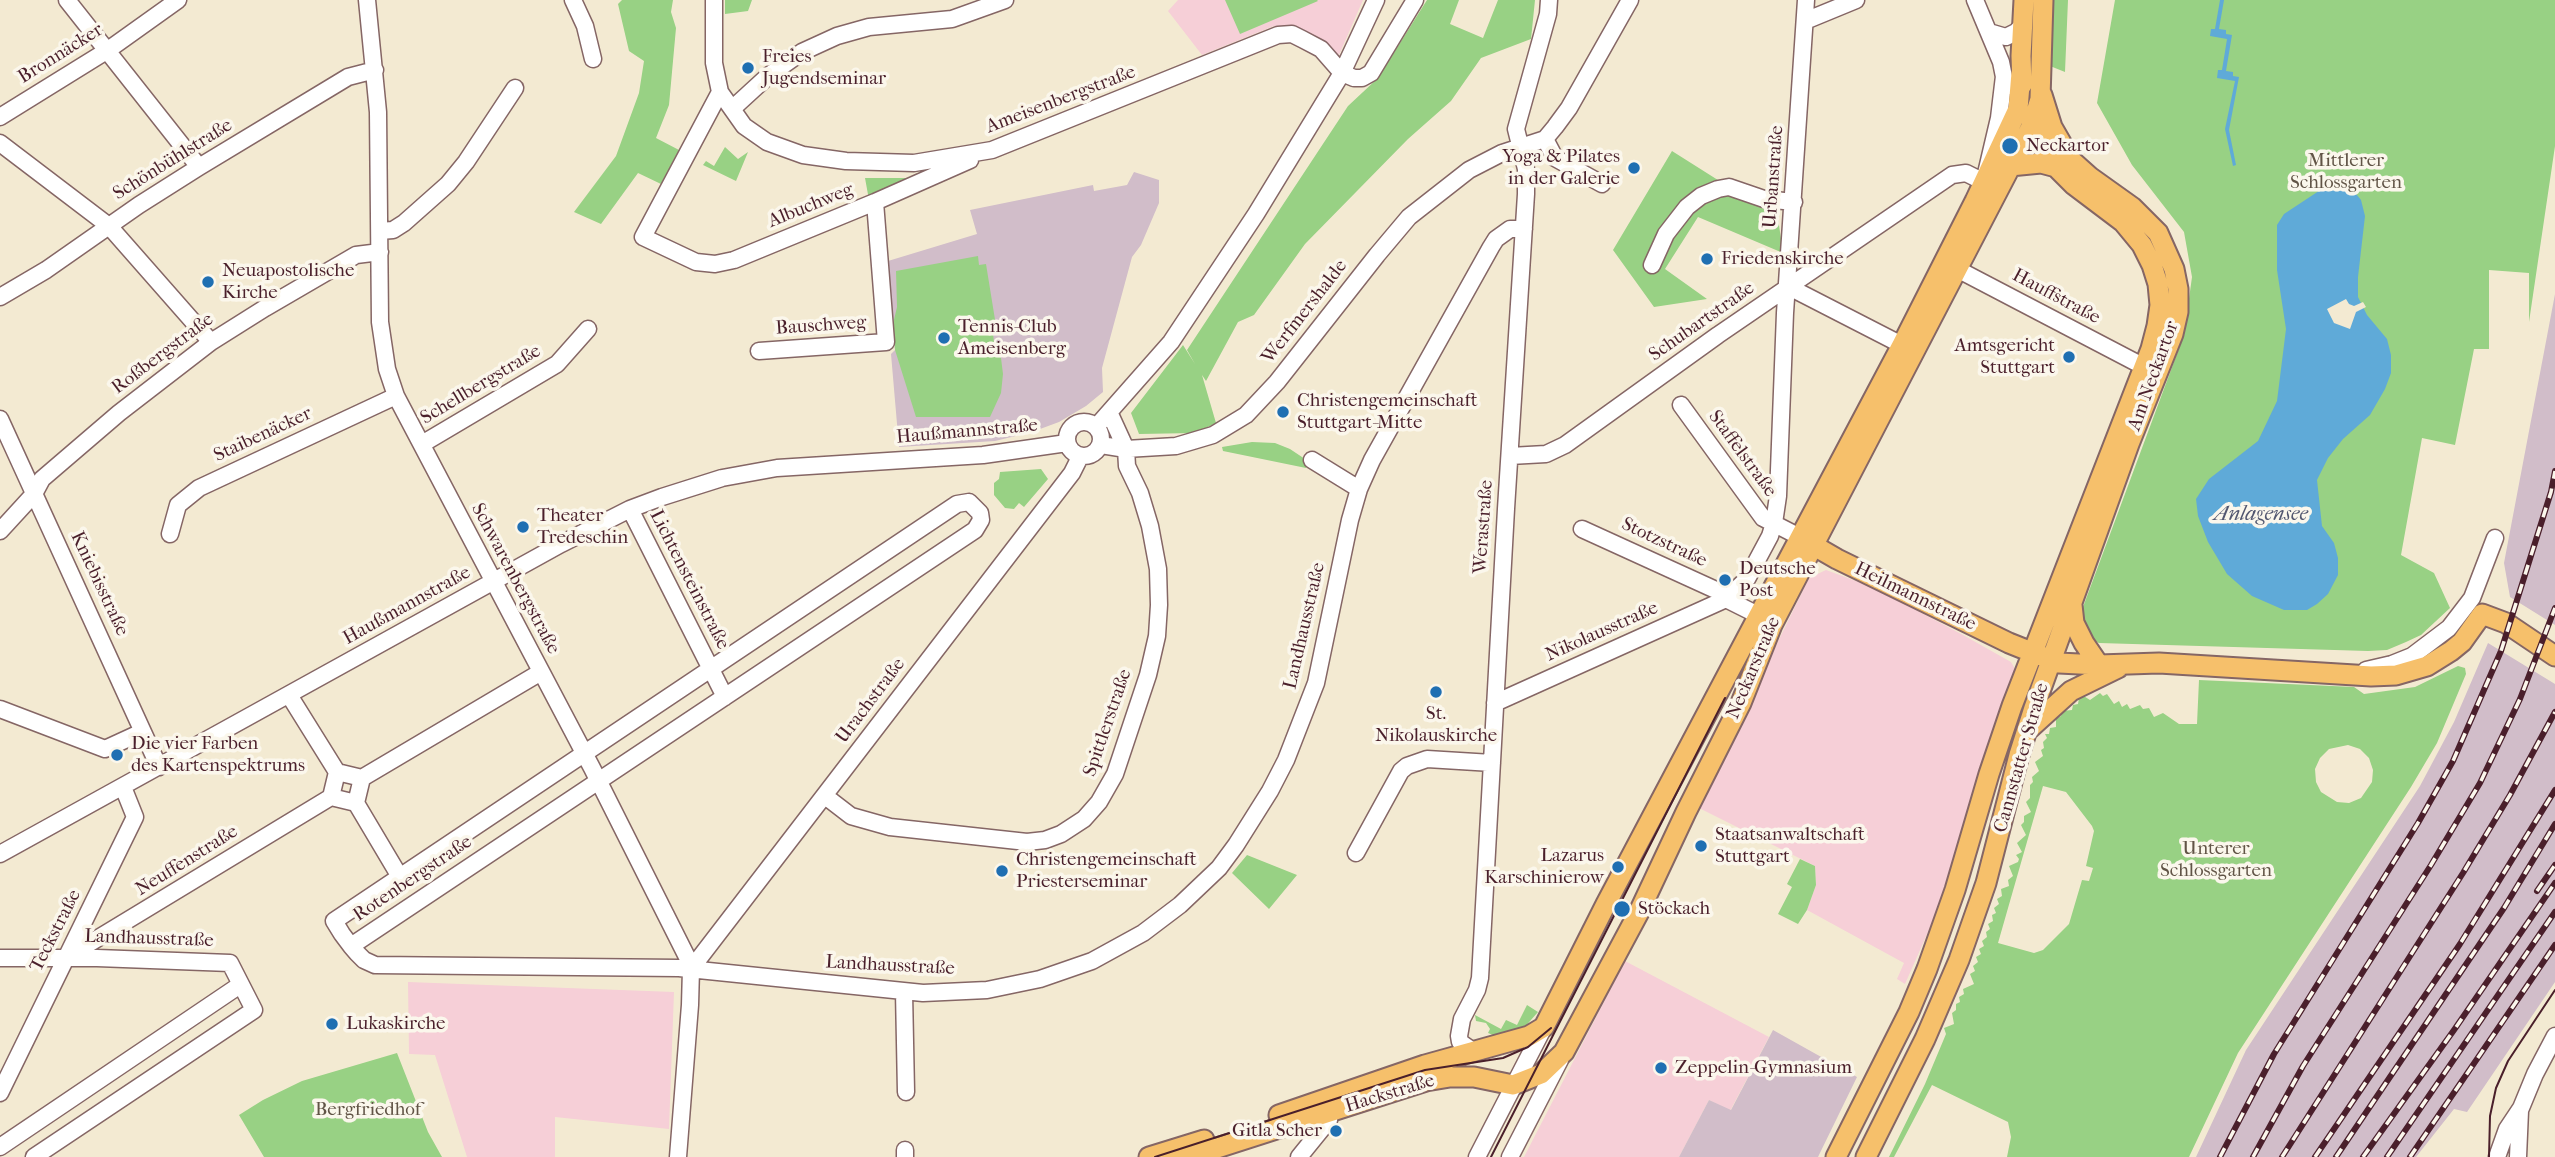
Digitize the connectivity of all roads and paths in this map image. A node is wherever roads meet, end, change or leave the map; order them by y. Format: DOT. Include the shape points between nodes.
graph roads {
  1 [pos="67,0"];
  2 [pos="178,0"];
  3 [pos="366,0"];
  4 [pos="573,0"];
  5 [pos="714,0"];
  6 [pos="1005,0"];
  7 [pos="1376,0"];
  8 [pos="1415,0"];
  9 [pos="1549,0"];
  10 [pos="1630,0"];
  11 [pos="1806,0"];
  12 [pos="1856,0"];
  13 [pos="1975,0"];
  14 [pos="2024,0"];
  15 [pos="2043,0"];
  16 [pos="1805,21"];
  17 [pos="2022,26"];
  18 [pos="1989,32"];
  19 [pos="107,50"];
  20 [pos="593,59"];
  21 [pos="375,70"];
  22 [pos="1342,74"];
  23 [pos="2012,74"];
  24 [pos="2040,87"];
  25 [pos="515,88"];
  26 [pos="720,92"];
  27 [pos="732,109"];
  28 [pos="0,117"];
  29 [pos="2022,124"];
  30 [pos="1545,139"];
  31 [pos="0,143"];
  32 [pos="1520,147"];
  33 [pos="992,150"];
  34 [pos="199,167"];
  35 [pos="2056,167"];
  36 [pos="2001,171"];
  37 [pos="1601,184"];
  38 [pos="1794,201"];
  39 [pos="875,202"];
  40 [pos="109,226"];
  41 [pos="1524,229"];
  42 [pos="380,231"];
  43 [pos="380,252"];
  44 [pos="1652,265"];
  45 [pos="1957,269"];
  46 [pos="1789,287"];
  47 [pos="0,297"];
  48 [pos="588,329"];
  49 [pos="211,342"];
  50 [pos="1902,345"];
  51 [pos="759,351"];
  52 [pos="2135,362"];
  53 [pos="396,396"];
  54 [pos="1681,405"];
  55 [pos="1110,414"];
  56 [pos="0,419"];
  57 [pos="1096,427"];
  58 [pos="1067,443"];
  59 [pos="422,444"];
  60 [pos="1101,445"];
  61 [pos="1126,449"];
  62 [pos="1510,456"];
  63 [pos="1080,457"];
  64 [pos="1312,460"];
  65 [pos="1359,489"];
  66 [pos="34,494"];
  67 [pos="630,509"];
  68 [pos="1774,523"];
  69 [pos="1582,529"];
  70 [pos="0,531"];
  71 [pos="170,534"];
  72 [pos="2495,538"];
  73 [pos="1807,541"];
  74 [pos="1747,579"];
  75 [pos="494,582"];
  76 [pos="839,585"];
  77 [pos="1726,599"];
  78 [pos="2072,604"];
  79 [pos="855,609"];
  80 [pos="1752,612"];
  81 [pos="2032,653"];
  82 [pos="2555,656"];
  83 [pos="1735,659"];
  84 [pos="2051,661"];
  85 [pos="2129,664"];
  86 [pos="2099,665"];
  87 [pos="711,670"];
  88 [pos="1755,671"];
  89 [pos="541,672"];
  90 [pos="2349,673"];
  91 [pos="1718,691"];
  92 [pos="289,695"];
  93 [pos="725,697"];
  94 [pos="1495,703"];
  95 [pos="1741,703"];
  96 [pos="0,709"];
  97 [pos="142,732"];
  98 [pos="2025,733"];
  99 [pos="584,755"];
  100 [pos="1492,763"];
  101 [pos="159,767"];
  102 [pos="337,772"];
  103 [pos="362,778"];
  104 [pos="598,781"];
  105 [pos="123,787"];
  106 [pos="825,796"];
  107 [pos="331,797"];
  108 [pos="356,803"];
  109 [pos="1356,853"];
  110 [pos="0,854"];
  111 [pos="400,877"];
  112 [pos="351,946"];
  113 [pos="0,958"];
  114 [pos="65,958"];
  115 [pos="691,969"];
  116 [pos="240,985"];
  117 [pos="904,992"];
  118 [pos="1544,1027"];
  119 [pos="2555,1037"];
  120 [pos="1473,1051"];
  121 [pos="1564,1052"];
  122 [pos="1513,1085"];
  123 [pos="906,1092"];
  124 [pos="0,1093"];
  125 [pos="1324,1107"];
  126 [pos="2521,1108"];
  127 [pos="0,1146"];
  128 [pos="33,1157"];
  129 [pos="678,1157"];
  130 [pos="1149,1157"];
  131 [pos="1189,1157"];
  132 [pos="1298,1157"];
  133 [pos="1478,1157"];
  134 [pos="1510,1157"];
  135 [pos="1836,1157"];
  136 [pos="1866,1157"];
  137 [pos="2497,1157"];
  138 [pos="2518,1157"];
  1 -- 19 [label="street"];
  2 -- 19 [label="street, Bronnäcker"];
  3 -- 21 [label="street, Schwarenbergstraße"];
  4 -- 20 [label="street"];
  5 -- 26 [label="street, Ameisenbergstraße" via="714,63"];
  6 -- 27 [label="street" via="952,19 869,27 837,36 802,52"];
  7 -- 22 [label="street"];
  8 -- 22 [label="street" via="1371,73 1362,78"];
  9 -- 32 [label="street, Werastraße" via="1517,130"];
  10 -- 30 [label="street" via="1569,108"];
  11 -- 16 [label="street, Urbanstraße"];
  12 -- 16 [label="street"];
  13 -- 18 [label="street"];
  14 -- 17 [label="main road, Neckarstraße"];
  15 -- 24 [label="main road"];
  16 -- 38 [label="street, Urbanstraße"];
  17 -- 18 [label="street" via="2006,37"];
  17 -- 23 [label="main road, Neckarstraße"];
  18 -- 23 [label="street"];
  19 -- 28 [label="street, Bronnäcker"];
  19 -- 34 [label="street"];
  21 -- 34 [label="street, Schönbühlstraße" via="348,77"];
  21 -- 42 [label="street, Schwarenbergstraße"];
  22 -- 33 [label="street, Ameisenbergstraße" via="1321,50 1292,34 1278,35"];
  22 -- 55 [label="street" via="1171,342"];
  23 -- 29 [label="main road, Neckarstraße"];
  23 -- 36 [label="street" via="2001,110"];
  24 -- 29 [label="main road, Neckarstraße" via="2039,106"];
  24 -- 78 [label="main road, Am Neckartor" via="2049,121 2064,149 2084,172 2132,207 2158,233 2178,289 2173,334"];
  25 -- 42 [label="street" via="448,184 404,223"];
  26 -- 27 [label="street, Ameisenbergstraße"];
  26 -- 39 [label="street, Albuchweg" via="643,237 696,262 715,264"];
  27 -- 33 [label="street, Ameisenbergstraße" via="744,126 767,142 846,162 914,163"];
  29 -- 35 [label="main road, Am Neckartor"];
  29 -- 36 [label="main road, Neckarstraße"];
  29 -- 36 [label="main road, Neckarstraße"];
  30 -- 32 [label="street"];
  30 -- 37 [label="street" via="1555,158"];
  31 -- 40 [label="street"];
  32 -- 41 [label="street, Werastraße" via="1526,169"];
  32 -- 61 [label="street, Werfmershalde" via="1469,170 1409,217 1278,382 1245,415 1194,442"];
  33 -- 39 [label="street, Albuchweg"];
  34 -- 40 [label="street, Schönbühlstraße"];
  35 -- 36 [label="main road" via="2041,163"];
  35 -- 81 [label="main road, Am Neckartor" via="2133,231 2152,265 2160,305 2151,349"];
  36 -- 45 [label="main road, Neckarstraße"];
  36 -- 46 [label="street, Schubartstraße" via="1952,175"];
  36 -- 50 [label="main road, Neckarstraße"];
  38 -- 44 [label="street" via="1764,199 1729,187 1701,196 1666,234"];
  38 -- 46 [label="street, Urbanstraße"];
  39 -- 51 [label="street, Bauschweg" via="886,342"];
  40 -- 47 [label="street, Schönbühlstraße"];
  40 -- 49 [label="street"];
  41 -- 62 [label="street, Werastraße"];
  41 -- 65 [label="street, Landhausstraße" via="1510,229 1496,239"];
  42 -- 43 [label="street, Schwarenbergstraße"];
  43 -- 49 [label="street, Roßbergstraße" via="356,255"];
  43 -- 53 [label="street, Schwarenbergstraße" via="383,348"];
  45 -- 52 [label="street, Hauffstraße"];
  45 -- 73 [label="main road, Neckarstraße"];
  46 -- 50 [label="street"];
  46 -- 62 [label="street, Schubartstraße" via="1565,445 1546,454"];
  46 -- 68 [label="street, Urbanstraße"];
  48 -- 59 [label="street, Schellbergstraße" via="557,364"];
  49 -- 66 [label="street, Roßbergstraße" via="109,421 43,479"];
  50 -- 73 [label="main road, Neckarstraße"];
  53 -- 59 [label="street, Schwarenbergstraße"];
  53 -- 71 [label="street, Staibenäcker" via="199,488 178,505"];
  54 -- 68 [label="street, Staffelstraße" via="1752,506"];
  55 -- 57 [label="street"];
  55 -- 61 [label="street, Spittlerstraße"];
  56 -- 66 [label="street, Kniebisstraße"];
  57 -- 58 [label="street" via="1079,423 1069,430"];
  57 -- 60 [label="street"];
  58 -- 63 [label="street"];
  58 -- 67 [label="street, Haußmannstraße" via="983,455 777,468 689,487"];
  59 -- 75 [label="street, Schwarenbergstraße"];
  60 -- 61 [label="street, Werfmershalde"];
  60 -- 63 [label="street" via="1092,455"];
  61 -- 106 [label="street, Spittlerstraße" via="1127,466 1154,541 1159,622 1148,675 1115,774 1091,812 1053,837 1012,841 890,827 851,816"];
  62 -- 94 [label="street, Werastraße"];
  63 -- 106 [label="street, Urachstraße"];
  64 -- 65 [label="street"];
  65 -- 117 [label="street, Landhausstraße" via="1312,696 1270,792 1219,867 1163,920 1092,961 1040,979 987,990"];
  66 -- 70 [label="street, Roßbergstraße"];
  66 -- 97 [label="street, Kniebisstraße"];
  67 -- 75 [label="street, Haußmannstraße"];
  67 -- 87 [label="street, Lichtensteinstraße"];
  68 -- 73 [label="street"];
  68 -- 74 [label="street, Neckarstraße"];
  69 -- 77 [label="street, Stotzstraße" via="1718,591"];
  72 -- 90 [label="street" via="2472,598 2442,635 2402,661"];
  73 -- 80 [label="main road, Neckarstraße"];
  73 -- 81 [label="main road, Heilmannstraße"];
  73 -- 88 [label="main road, Neckarstraße"];
  74 -- 77 [label="street, Neckarstraße"];
  74 -- 80 [label="street, Neckarstraße" via="1745,597"];
  75 -- 89 [label="street, Schwarenbergstraße"];
  75 -- 92 [label="street, Haußmannstraße"];
  76 -- 79 [label="street"];
  76 -- 79 [label="street, Rotenbergstraße" via="957,504 969,502 979,510 981,520 975,530"];
  76 -- 87 [label="street, Rotenbergstraße"];
  77 -- 80 [label="street, Neckarstraße"];
  77 -- 94 [label="street, Nikolausstraße"];
  78 -- 84 [label="main road, Am Neckartor"];
  78 -- 86 [label="main road" via="2074,623"];
  79 -- 93 [label="street, Rotenbergstraße"];
  80 -- 83 [label="main road, Neckarstraße"];
  81 -- 84 [label="main road, Heilmannstraße"];
  81 -- 135 [label="main road, Cannstatter Straße" via="1927,969"];
  82 -- 90 [label="main road, Cannstatter Straße" via="2506,623 2482,614 2462,642 2427,666 2396,675"];
  83 -- 88 [label="main road" via="1741,675"];
  83 -- 91 [label="main road, Neckarstraße"];
  84 -- 86 [label="main road, Cannstatter Straße"];
  84 -- 98 [label="main road, Cannstatter Straße"];
  85 -- 86 [label="main road, Cannstatter Straße"];
  85 -- 90 [label="main road, Cannstatter Straße"];
  85 -- 98 [label="main road" via="2071,691"];
  87 -- 93 [label="street"];
  87 -- 99 [label="street, Rotenbergstraße"];
  88 -- 95 [label="main road, Neckarstraße"];
  89 -- 99 [label="street, Schwarenbergstraße"];
  89 -- 103 [label="street"];
  91 -- 95 [label="main road" via="1735,687 1741,693"];
  91 -- 118 [label="main road, Neckarstraße"];
  92 -- 101 [label="street, Haußmannstraße"];
  92 -- 102 [label="street"];
  93 -- 104 [label="street, Rotenbergstraße"];
  94 -- 100 [label="street, Werastraße"];
  95 -- 121 [label="main road, Neckarstraße" via="1639,912"];
  96 -- 97 [label="street" via="105,749"];
  97 -- 101 [label="street, Kniebisstraße"];
  98 -- 136 [label="main road, Cannstatter Straße" via="1989,871 1959,960 1926,1040"];
  99 -- 104 [label="street, Schwarenbergstraße"];
  99 -- 111 [label="street, Rotenbergstraße"];
  100 -- 109 [label="street" via="1427,759 1407,766"];
  100 -- 120 [label="street, Werastraße" via="1479,983 1459,1029 1461,1042"];
  101 -- 105 [label="street, Haußmannstraße"];
  102 -- 103 [label="street"];
  102 -- 107 [label="street"];
  103 -- 108 [label="street"];
  104 -- 112 [label="street, Rotenbergstraße"];
  104 -- 115 [label="street, Schwarenbergstraße"];
  105 -- 110 [label="street, Haußmannstraße"];
  105 -- 114 [label="street, Teckstraße" via="135,817"];
  106 -- 115 [label="street, Urachstraße"];
  107 -- 108 [label="street"];
  107 -- 114 [label="street, Neuffenstraße"];
  108 -- 111 [label="street"];
  111 -- 112 [label="street, Rotenbergstraße" via="334,921"];
  112 -- 115 [label="street, Landhausstraße" via="375,965"];
  113 -- 114 [label="street, Landhausstraße"];
  114 -- 116 [label="street, Landhausstraße" via="230,963"];
  114 -- 124 [label="street, Teckstraße"];
  115 -- 117 [label="street, Landhausstraße"];
  115 -- 129 [label="street, Schwarenbergstraße"];
  116 -- 127 [label="street"];
  116 -- 128 [label="street" via="254,1010"];
  117 -- 123 [label="street"];
  118 -- 120 [label="main road"];
  118 -- 122 [label="street, Neckarstraße"];
  119 -- 126 [label="street"];
  120 -- 125 [label="main road" via="1425,1065"];
  121 -- 122 [label="main road" via="1541,1074"];
  121 -- 134 [label="street, Neckarstraße"];
  122 -- 125 [label="main road, Hackstraße" via="1450,1077"];
  122 -- 133 [label="street, Neckarstraße"];
  125 -- 130 [label="main road, Hackstraße"];
  125 -- 131 [label="main road, Hackstraße"];
  125 -- 132 [label="street" via="1329,1120"];
  126 -- 137 [label="street"];
  126 -- 138 [label="street"];
}
